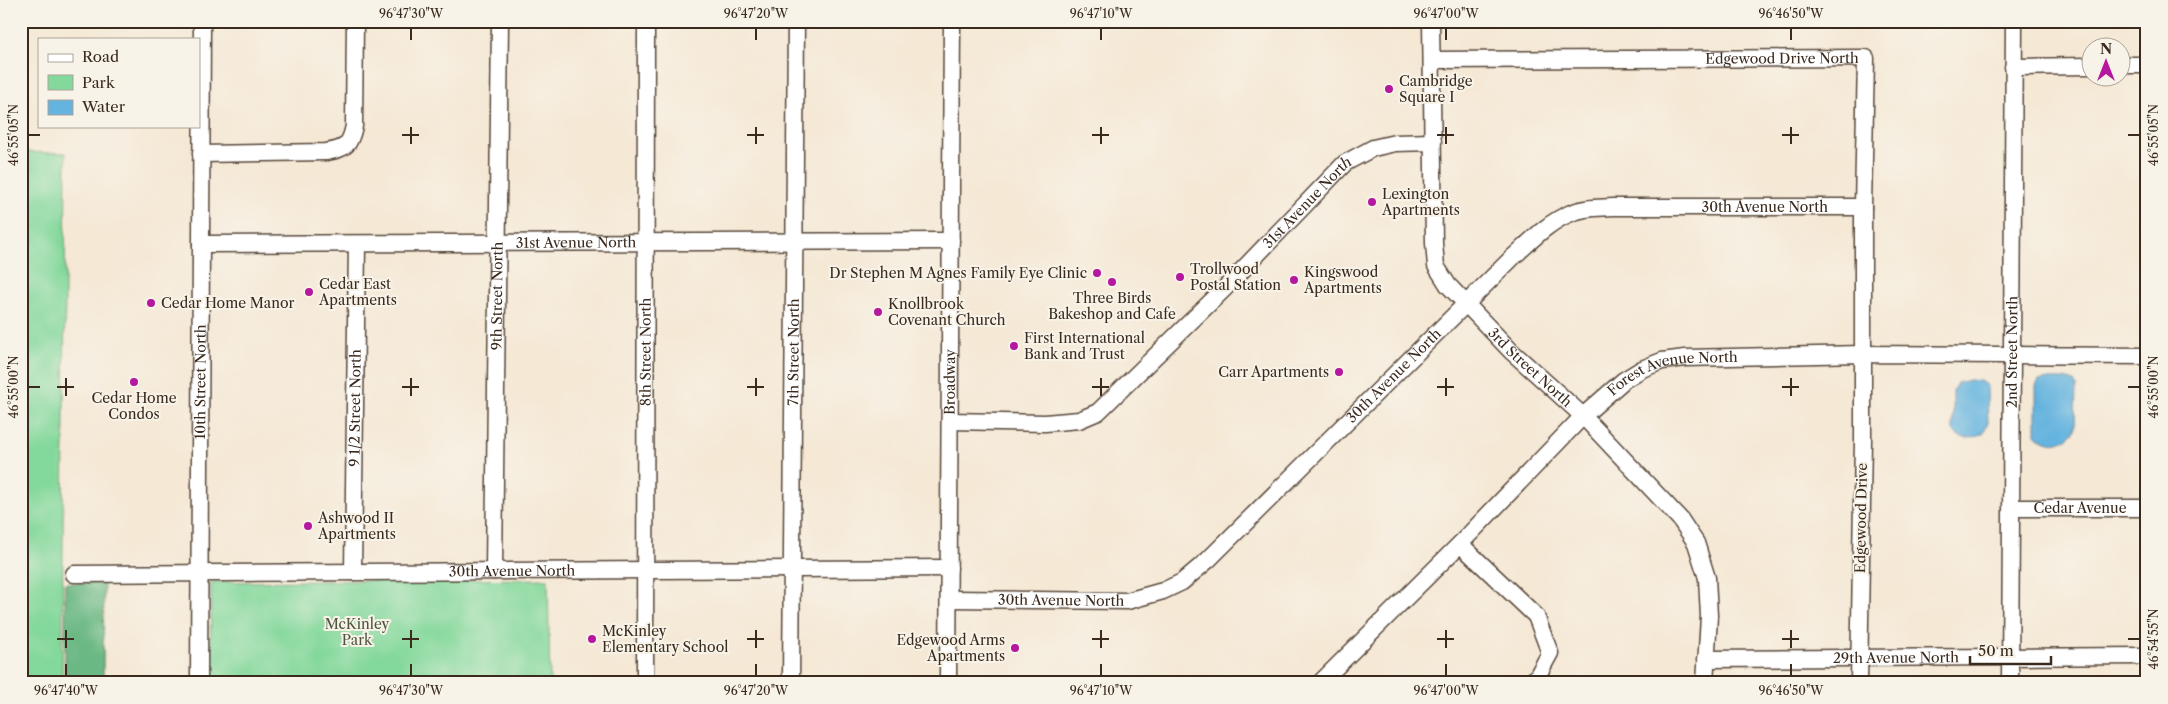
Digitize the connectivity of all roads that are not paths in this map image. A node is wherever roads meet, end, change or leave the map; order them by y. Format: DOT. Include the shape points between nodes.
graph roads {
  1 [pos="202,21"];
  2 [pos="355,21"];
  3 [pos="500,21"];
  4 [pos="646,21"];
  5 [pos="796,21"];
  6 [pos="952,21"];
  7 [pos="1432,21"];
  8 [pos="2014,21"];
  9 [pos="1432,60"];
  10 [pos="2147,65"];
  11 [pos="2080,66"];
  12 [pos="2130,66"];
  13 [pos="2013,67"];
  14 [pos="1433,142"];
  15 [pos="201,154"];
  16 [pos="1862,207"];
  17 [pos="951,241"];
  18 [pos="644,242"];
  19 [pos="793,242"];
  20 [pos="497,243"];
  21 [pos="201,244"];
  22 [pos="357,244"];
  23 [pos="1466,304"];
  24 [pos="1862,354"];
  25 [pos="2012,355"];
  26 [pos="2147,356"];
  27 [pos="1583,416"];
  28 [pos="950,421"];
  29 [pos="2012,508"];
  30 [pos="2147,508"];
  31 [pos="1460,544"];
  32 [pos="949,568"];
  33 [pos="792,569"];
  34 [pos="646,570"];
  35 [pos="494,571"];
  36 [pos="353,572"];
  37 [pos="201,573"];
  38 [pos="74,574"];
  39 [pos="949,599"];
  40 [pos="2011,656"];
  41 [pos="2147,656"];
  42 [pos="1859,658"];
  43 [pos="1706,659"];
  44 [pos="199,683"];
  45 [pos="645,683"];
  46 [pos="791,683"];
  47 [pos="948,683"];
  48 [pos="1320,683"];
  49 [pos="1531,683"];
  50 [pos="1705,683"];
  51 [pos="1859,683"];
  52 [pos="2010,683"];
  1 -- 15 [label="street, 10th Street North"];
  2 -- 15 [label="street" via="354,126 351,140 341,150"];
  3 -- 20 [label="street, 9th Street North"];
  4 -- 18 [label="street, 8th Street North"];
  5 -- 19 [label="street, 7th Street North"];
  6 -- 17 [label="street, Broadway"];
  7 -- 9 [label="street, 3rd Street North"];
  8 -- 13 [label="street, 2nd Street North"];
  9 -- 14 [label="street, 3rd Street North"];
  9 -- 16 [label="street, Edgewood Drive North" via="1866,58"];
  10 -- 12 [label="street"];
  11 -- 13 [label="street"];
  13 -- 25 [label="street, 2nd Street North"];
  14 -- 23 [label="street, 3rd Street North" via="1436,266"];
  14 -- 28 [label="street, 31st Avenue North" via="1396,143 1373,148 1345,163 1225,288 1098,412 1079,420 1062,422"];
  15 -- 21 [label="street, 10th Street North"];
  16 -- 23 [label="street, 30th Avenue North" via="1613,207 1579,211 1551,224"];
  16 -- 24 [label="street, Edgewood Drive North"];
  17 -- 19 [label="street, 31st Avenue North"];
  17 -- 28 [label="street, Broadway"];
  18 -- 19 [label="street, 31st Avenue North"];
  18 -- 20 [label="street, 31st Avenue North"];
  18 -- 34 [label="street, 8th Street North"];
  19 -- 33 [label="street, 7th Street North"];
  20 -- 22 [label="street, 31st Avenue North"];
  20 -- 35 [label="street, 9th Street North"];
  21 -- 22 [label="street, 31st Avenue North"];
  21 -- 37 [label="street, 10th Street North"];
  22 -- 36 [label="street, 9 1/2 Street North"];
  23 -- 27 [label="street, 3rd Street North" via="1511,351"];
  23 -- 39 [label="street, 30th Avenue North" via="1182,582 1127,601"];
  24 -- 25 [label="street, Forest Avenue North"];
  24 -- 27 [label="street, Forest Avenue North" via="1662,361 1624,380"];
  24 -- 42 [label="street, Edgewood Drive"];
  25 -- 26 [label="street, Forest Avenue North"];
  25 -- 29 [label="street, 2nd Street North"];
  27 -- 31 [label="street, Forest Avenue North"];
  27 -- 43 [label="street, 3rd Street North" via="1680,519 1696,543 1706,578 1709,616"];
  28 -- 32 [label="street, Broadway"];
  29 -- 30 [label="street, Cedar Avenue"];
  29 -- 40 [label="street, 2nd Street North"];
  31 -- 48 [label="street, Forest Avenue North"];
  31 -- 49 [label="street" via="1536,616 1550,653"];
  32 -- 33 [label="street, 30th Avenue North"];
  32 -- 39 [label="street, Broadway"];
  33 -- 34 [label="street, 30th Avenue North"];
  33 -- 46 [label="street, 7th Street North"];
  34 -- 35 [label="street, 30th Avenue North"];
  34 -- 45 [label="street, 8th Street North"];
  35 -- 36 [label="street, 30th Avenue North"];
  36 -- 37 [label="street, 30th Avenue North"];
  37 -- 38 [label="street, 30th Avenue North"];
  37 -- 44 [label="street, 10th Street North"];
  39 -- 47 [label="street, Broadway"];
  40 -- 41 [label="street, 29th Avenue North"];
  40 -- 42 [label="street, 29th Avenue North"];
  40 -- 52 [label="street, 2nd Street North"];
  42 -- 43 [label="street, 29th Avenue North"];
  42 -- 51 [label="street, Edgewood Drive"];
  43 -- 50 [label="street, 3rd Street North"];
}
